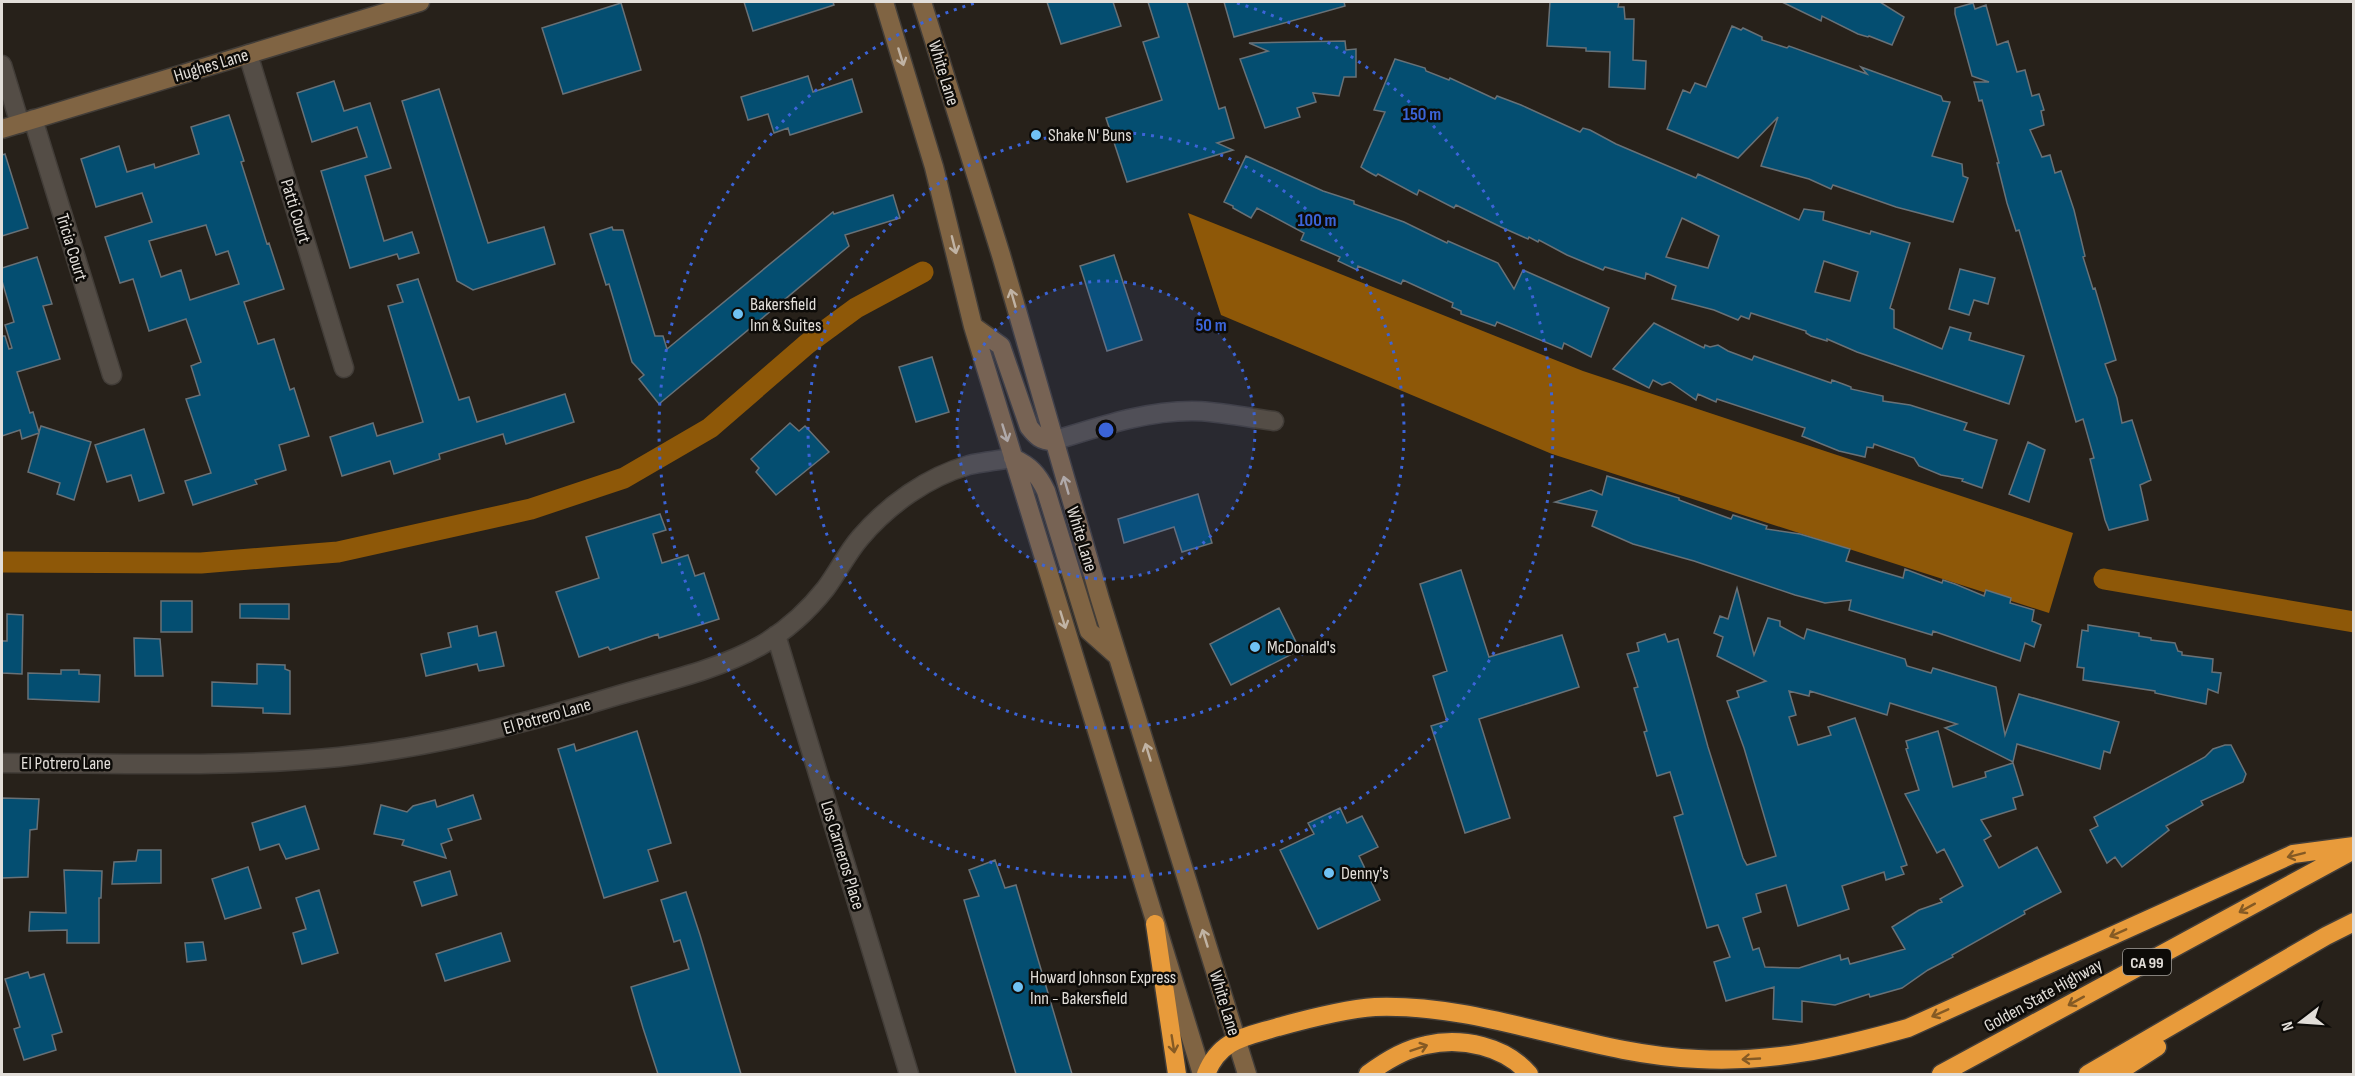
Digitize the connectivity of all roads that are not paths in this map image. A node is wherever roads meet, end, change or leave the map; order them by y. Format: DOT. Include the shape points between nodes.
graph roads {
  1 [pos="420,2"];
  2 [pos="884,2"];
  3 [pos="922,2"];
  4 [pos="248,54"];
  5 [pos="2,65"];
  6 [pos="26,122"];
  7 [pos="2,129"];
  8 [pos="973,326"];
  9 [pos="344,368"];
  10 [pos="112,375"];
  11 [pos="1274,421"];
  12 [pos="1053,441"];
  13 [pos="1013,458"];
  14 [pos="776,635"];
  15 [pos="1118,657"];
  16 [pos="2,763"];
  17 [pos="2354,848"];
  18 [pos="2354,922"];
  19 [pos="1155,924"];
  20 [pos="2326,936"];
  21 [pos="1236,1039"];
  22 [pos="909,1074"];
  23 [pos="1177,1074"];
  24 [pos="1204,1074"];
  25 [pos="1247,1074"];
  26 [pos="1368,1074"];
  27 [pos="1529,1074"];
  28 [pos="1941,1074"];
  29 [pos="2088,1074"];
  30 [pos="2115,1074"];
  1 -- 4 [label="main road, Hughes Lane"];
  2 -- 8 [label="main road, White Lane, one-way" via="934,167"];
  12 -- 3 [label="main road, White Lane, one-way" via="998,245"];
  4 -- 6 [label="main road, Hughes Lane"];
  4 -- 9 [label="street, Patti Court"];
  5 -- 6 [label="street, Tricia Court"];
  6 -- 7 [label="main road, Hughes Lane"];
  6 -- 10 [label="street, Tricia Court"];
  8 -- 12 [label="main road" via="1001,346 1029,427 1036,436"];
  8 -- 13 [label="main road, White Lane, one-way"];
  11 -- 12 [label="street" via="1203,411 1167,412 1132,417"];
  15 -- 12 [label="main road, White Lane, one-way"];
  13 -- 14 [label="street, El Potrero Lane" via="969,465 908,494 863,535 825,589"];
  13 -- 15 [label="main road" via="1038,475 1046,490 1089,631"];
  13 -- 19 [label="main road, White Lane, one-way"];
  14 -- 16 [label="street, El Potrero Lane" via="728,662 552,715 425,745 339,757 252,762"];
  14 -- 22 [label="street, Los Carneros Place"];
  21 -- 15 [label="main road, White Lane, one-way"];
  17 -- 21 [label="highway, one-way" via="2293,854 1908,1028 1793,1056 1659,1057 1460,1014 1373,1007 1304,1020"];
  17 -- 28 [label="highway, Golden State Highway / CA 99, one-way"];
  18 -- 20 [label="highway"];
  19 -- 23 [label="highway, one-way"];
  19 -- 24 [label="main road, White Lane"];
  20 -- 29 [label="highway"];
  20 -- 30 [label="highway"];
  21 -- 24 [label="highway" via="1221,1049"];
  21 -- 25 [label="main road, White Lane"];
  26 -- 27 [label="highway, one-way" via="1383,1062 1426,1045 1452,1043 1484,1046 1506,1054"];
}
